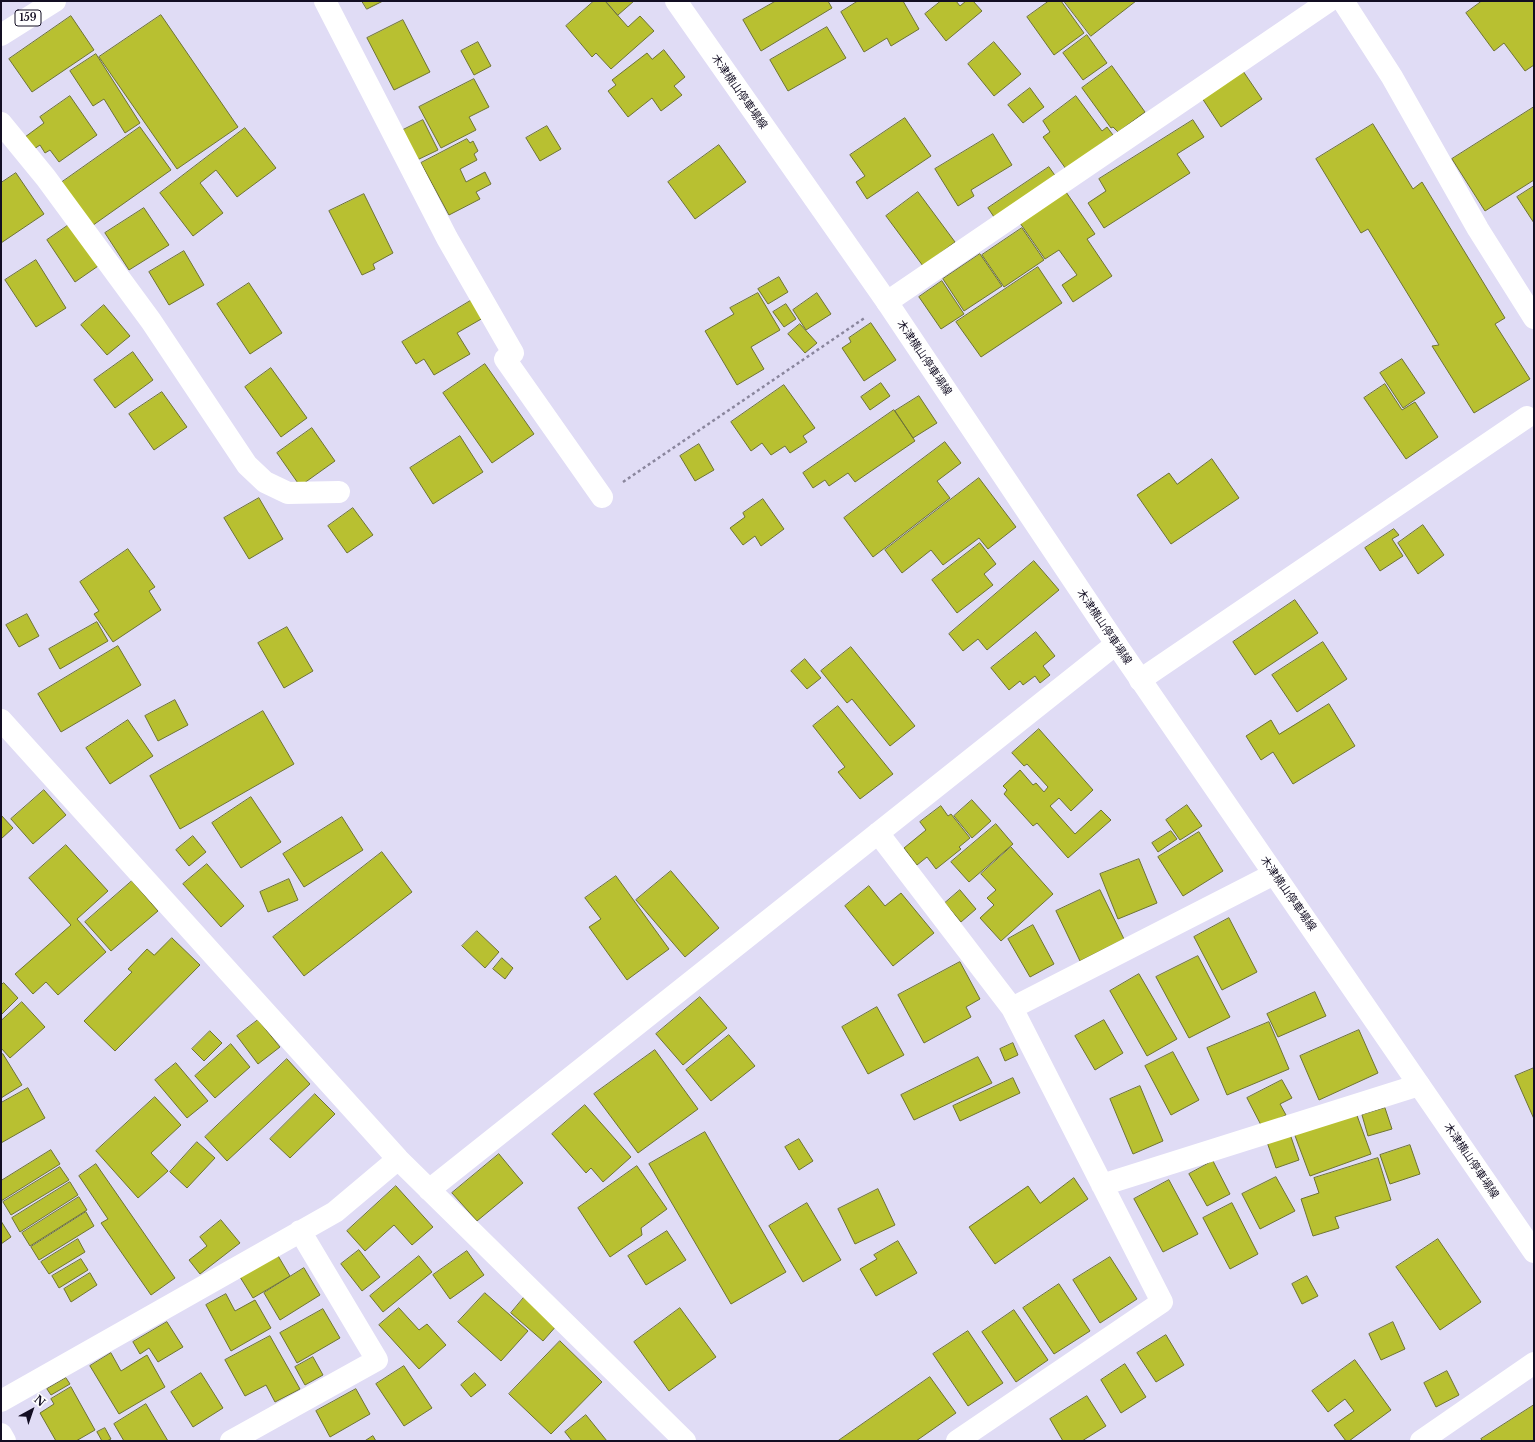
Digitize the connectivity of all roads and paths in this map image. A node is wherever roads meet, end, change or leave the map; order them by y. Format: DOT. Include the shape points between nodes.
graph roads {
  1 [pos="55,1"];
  2 [pos="325,1"];
  3 [pos="676,1"];
  4 [pos="1329,1"];
  5 [pos="1343,1"];
  6 [pos="1,35"];
  7 [pos="1,123"];
  8 [pos="887,302"];
  9 [pos="1534,318"];
  10 [pos="1532,416"];
  11 [pos="339,492"];
  12 [pos="602,497"];
  13 [pos="1116,644"];
  14 [pos="1140,680"];
  15 [pos="1,720"];
  16 [pos="878,832"];
  17 [pos="1274,874"];
  18 [pos="1012,1008"];
  19 [pos="1419,1085"];
  20 [pos="398,1159"];
  21 [pos="1102,1185"];
  22 [pos="429,1190"];
  23 [pos="300,1231"];
  24 [pos="1534,1252"];
  25 [pos="1534,1363"];
  26 [pos="1,1401"];
  27 [pos="1,1434"];
  28 [pos="5,1441"];
  29 [pos="231,1441"];
  30 [pos="685,1441"];
  31 [pos="957,1441"];
  32 [pos="1421,1441"];
  1 -- 6 [label="main road, 159"];
  2 -- 12 [label="main road" via="447,238 513,353 505,359"];
  3 -- 8 [label="main road, 木津横山停車場線"];
  4 -- 8 [label="main road"];
  5 -- 9 [label="main road" via="1392,77 1478,229"];
  7 -- 11 [label="main road" via="46,178 151,321 247,465 265,482 288,493"];
  8 -- 12 [label="path"];
  8 -- 13 [label="main road, 木津横山停車場線"];
  10 -- 14 [label="main road"];
  13 -- 14 [label="main road, 木津横山停車場線"];
  13 -- 16 [label="main road"];
  14 -- 17 [label="main road, 木津横山停車場線"];
  15 -- 20 [label="main road"];
  16 -- 18 [label="main road"];
  16 -- 22 [label="main road"];
  17 -- 18 [label="main road"];
  17 -- 19 [label="main road, 木津横山停車場線"];
  18 -- 21 [label="main road"];
  19 -- 21 [label="main road"];
  19 -- 24 [label="main road, 木津横山停車場線"];
  20 -- 22 [label="main road"];
  20 -- 23 [label="main road" via="335,1212"];
  21 -- 31 [label="main road" via="1162,1302"];
  22 -- 30 [label="main road"];
  23 -- 26 [label="main road"];
  23 -- 29 [label="main road" via="376,1360"];
  25 -- 32 [label="main road"];
  27 -- 28 [label="main road"];
}
